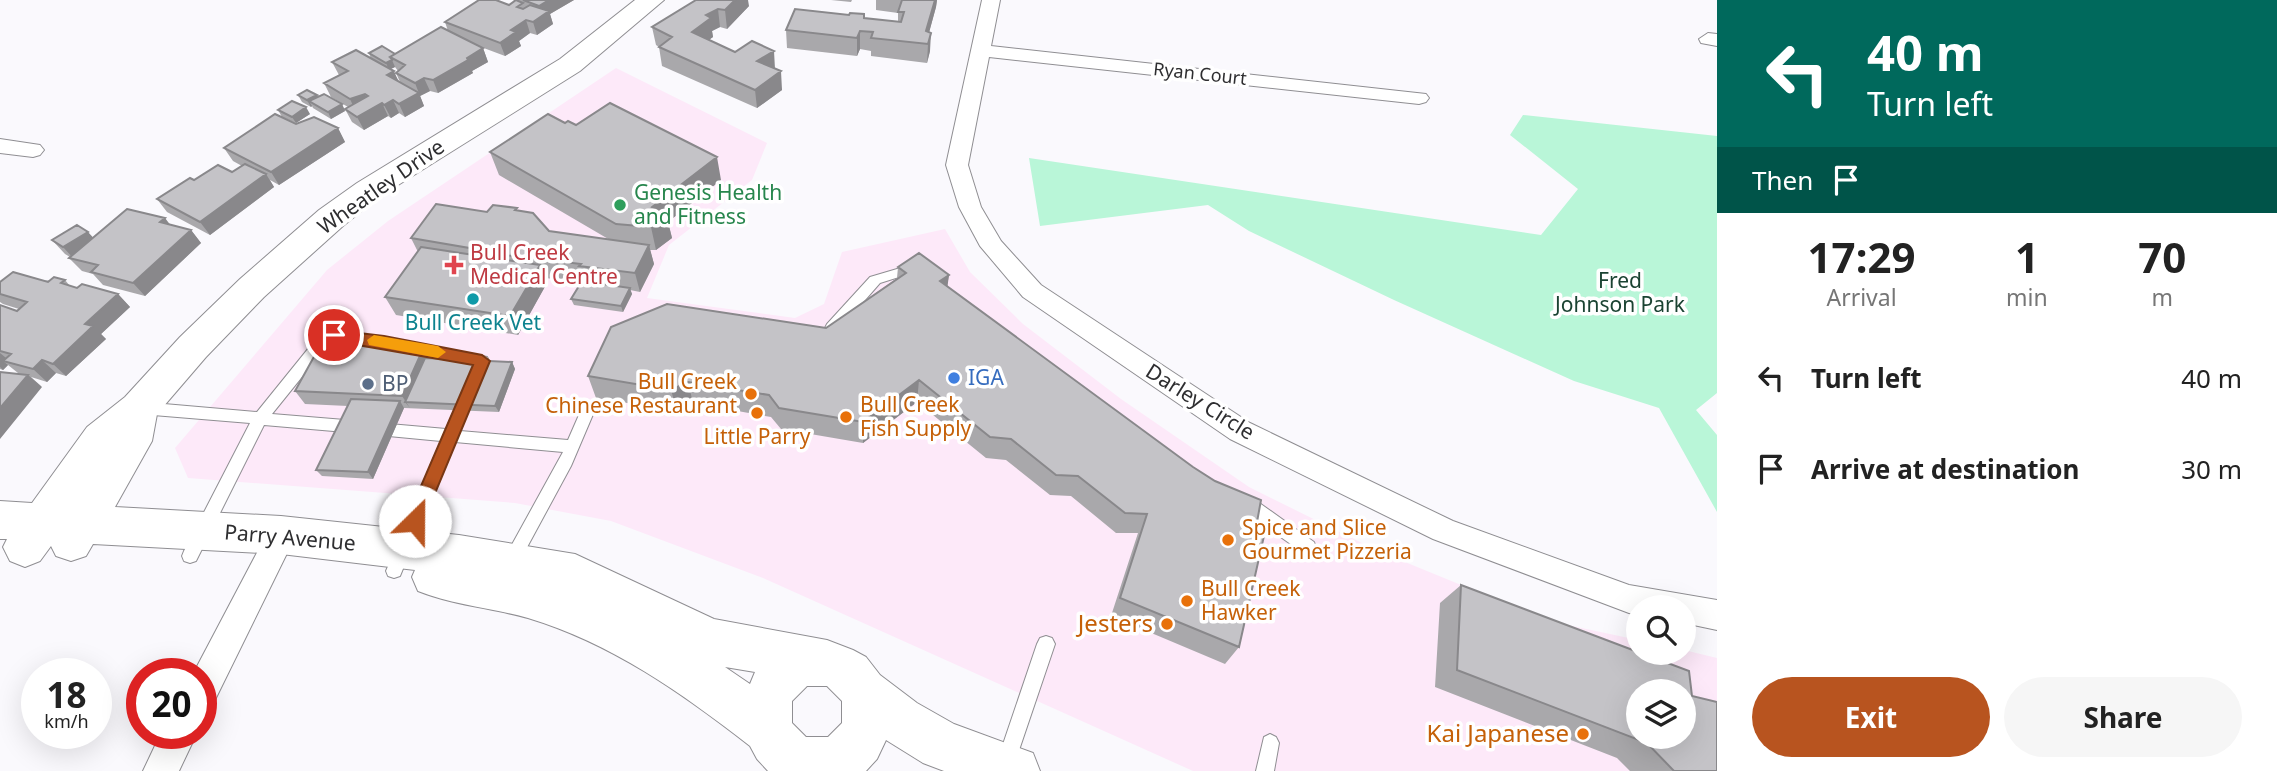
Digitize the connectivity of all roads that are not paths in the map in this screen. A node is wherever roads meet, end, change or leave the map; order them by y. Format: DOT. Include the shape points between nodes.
graph roads {
  1 [pos="651,0"];
  2 [pos="991,0"];
  3 [pos="980,50"];
  4 [pos="1419,97"];
  5 [pos="0,146"];
  6 [pos="33,150"];
  7 [pos="932,262"];
  8 [pos="815,335"];
  9 [pos="139,408"];
  10 [pos="587,412"];
  11 [pos="259,420"];
  12 [pos="452,435"];
  13 [pos="573,447"];
  14 [pos="1232,497"];
  15 [pos="36,534"];
  16 [pos="197,543"];
  17 [pos="1308,547"];
  18 [pos="274,548"];
  19 [pos="398,560"];
  20 [pos="505,576"];
  21 [pos="1626,598"];
  22 [pos="1696,611"];
  23 [pos="1717,615"];
  24 [pos="1045,644"];
  25 [pos="217,660"];
  26 [pos="813,662"];
  27 [pos="864,692"];
  28 [pos="1270,743"];
  29 [pos="767,745"];
  30 [pos="172,749"];
  31 [pos="843,765"];
  32 [pos="1010,769"];
  33 [pos="160,771"];
  34 [pos="1265,771"];
  1 -- 9 [label="main road, Wheatley Drive" via="570,65 368,190 331,218 252,288"];
  2 -- 3 [label="street, Darley Circle"];
  3 -- 4 [label="street, Ryan Court"];
  3 -- 21 [label="street, Darley Circle" via="957,164 970,207 992,246 1032,291 1240,430 1444,530"];
  5 -- 6 [label="street"];
  7 -- 8 [label="lane" via="875,279 835,327"];
  9 -- 11 [label="lane"];
  9 -- 15 [label="main road, Wheatley Drive" via="132,441"];
  10 -- 13 [label="lane"];
  11 -- 12 [label="lane"];
  11 -- 12 [label="lane" via="321,343 334,335 482,361"];
  11 -- 16 [label="lane"];
  12 -- 13 [label="lane"];
  12 -- 19 [label="lane"];
  13 -- 20 [label="lane"];
  14 -- 17 [label="lane" via="1253,506"];
  15 -- 16 [label="main road, Parry Avenue"];
  16 -- 18 [label="main road, Parry Avenue"];
  18 -- 19 [label="main road, Parry Avenue"];
  18 -- 25 [label="street"];
  19 -- 20 [label="main road, Parry Avenue"];
  20 -- 26 [label="main road, Parry Avenue" via="575,574 707,640"];
  20 -- 29 [label="main road, Parry Avenue" via="650,645 704,680"];
  22 -- 23 [label="street"];
  24 -- 32 [label="lane"];
  26 -- 27 [label="main road" via="847,671"];
  26 -- 29 [label="main road" via="786,673 773,689 766,708"];
  27 -- 31 [label="main road" via="868,713 863,734"];
  27 -- 32 [label="main road" via="941,745"];
  28 -- 34 [label="lane"];
  29 -- 31 [label="main road" via="777,746 796,760"];
  30 -- 33 [label="street"];
}
